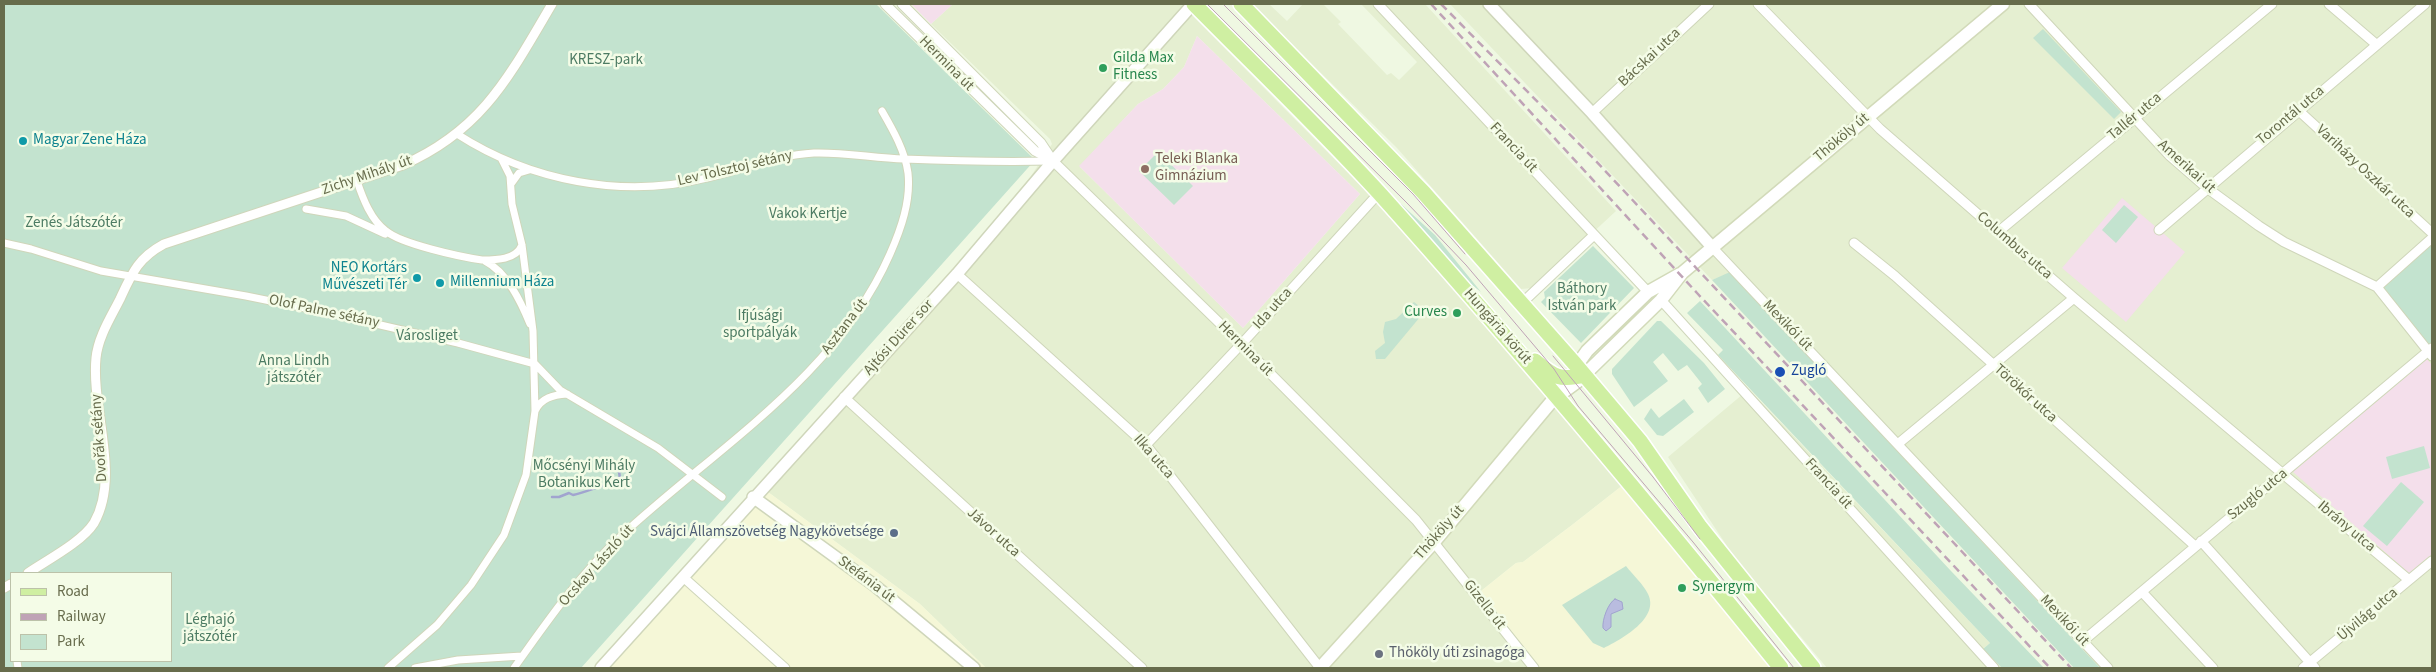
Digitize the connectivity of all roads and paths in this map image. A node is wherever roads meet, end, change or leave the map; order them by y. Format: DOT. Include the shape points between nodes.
graph roads {
  1 [pos="552,4"];
  2 [pos="886,4"];
  3 [pos="902,4"];
  4 [pos="1194,4"];
  5 [pos="1241,4"];
  6 [pos="1378,4"];
  7 [pos="1489,4"];
  8 [pos="1709,4"];
  9 [pos="1758,4"];
  10 [pos="2003,4"];
  11 [pos="2029,4"];
  12 [pos="2272,4"];
  13 [pos="2329,4"];
  14 [pos="2425,4"];
  15 [pos="2377,45"];
  16 [pos="2298,110"];
  17 [pos="882,111"];
  18 [pos="1592,113"];
  19 [pos="1866,117"];
  20 [pos="2135,117"];
  21 [pos="457,134"];
  22 [pos="502,159"];
  23 [pos="905,159"];
  24 [pos="1053,161"];
  25 [pos="530,170"];
  26 [pos="357,181"];
  27 [pos="510,185"];
  28 [pos="2207,188"];
  29 [pos="1379,193"];
  30 [pos="306,209"];
  31 [pos="2159,230"];
  32 [pos="1998,232"];
  33 [pos="2432,234"];
  34 [pos="1594,235"];
  35 [pos="2432,238"];
  36 [pos="402,240"];
  37 [pos="4,243"];
  38 [pos="1854,243"];
  39 [pos="522,245"];
  40 [pos="1712,247"];
  41 [pos="482,260"];
  42 [pos="1682,273"];
  43 [pos="957,274"];
  44 [pos="131,276"];
  45 [pos="2376,287"];
  46 [pos="1648,292"];
  47 [pos="2074,298"];
  48 [pos="1661,300"];
  49 [pos="1522,303"];
  50 [pos="533,331"];
  51 [pos="1505,333"];
  52 [pos="1241,344"];
  53 [pos="2431,352"];
  54 [pos="535,364"];
  55 [pos="1994,365"];
  56 [pos="1576,373"];
  57 [pos="567,394"];
  58 [pos="1558,396"];
  59 [pos="844,397"];
  60 [pos="535,411"];
  61 [pos="1899,443"];
  62 [pos="1146,445"];
  63 [pos="716,456"];
  64 [pos="2282,474"];
  65 [pos="694,475"];
  66 [pos="722,497"];
  67 [pos="753,497"];
  68 [pos="1434,541"];
  69 [pos="2198,544"];
  70 [pos="2432,561"];
  71 [pos="29,572"];
  72 [pos="683,577"];
  73 [pos="2409,580"];
  74 [pos="2142,592"];
  75 [pos="2083,641"];
  76 [pos="522,656"];
  77 [pos="2310,666"];
  78 [pos="388,668"];
  79 [pos="415,668"];
  80 [pos="514,668"];
  81 [pos="600,668"];
  82 [pos="785,668"];
  83 [pos="974,668"];
  84 [pos="1142,668"];
  85 [pos="1320,668"];
  86 [pos="1534,668"];
  87 [pos="1781,668"];
  88 [pos="1813,668"];
  89 [pos="1994,668"];
  90 [pos="2108,668"];
  91 [pos="2213,668"];
  1 -- 21 [label="street, Zichy Mihály út" via="499,91"];
  2 -- 24 [label="street, Hermina út" via="1035,151"];
  3 -- 24 [label="street, Hermina út" via="1041,143"];
  4 -- 24 [label="street, Ajtósi Dürer sor"];
  4 -- 29 [label="main road, Hungária körút"];
  5 -- 49 [label="main road" via="1367,131"];
  6 -- 34 [label="street, Francia út"];
  7 -- 18 [label="street, Mexikói út"];
  8 -- 18 [label="street, Bácskai utca"];
  9 -- 19 [label="street, Columbus utca"];
  10 -- 19 [label="main road, Thököly út"];
  11 -- 20 [label="street, Amerikai út"];
  12 -- 20 [label="street, Tallér utca"];
  13 -- 15 [label="street"];
  14 -- 15 [label="street, Torontál utca"];
  15 -- 16 [label="street, Torontál utca"];
  16 -- 28 [label="street, Torontál utca"];
  16 -- 33 [label="street, Variházy Oszkár utca"];
  17 -- 23 [label="street, Asztana út"];
  18 -- 40 [label="street, Mexikói út"];
  19 -- 32 [label="street, Columbus utca"];
  19 -- 40 [label="main road, Thököly út"];
  20 -- 28 [label="street, Amerikai út" via="2169,155"];
  20 -- 32 [label="street, Tallér utca"];
  21 -- 22 [label="street, Lev Tolsztoj sétány"];
  21 -- 26 [label="street, Zichy Mihály út" via="419,158"];
  22 -- 25 [label="street, Lev Tolsztoj sétány"];
  22 -- 27 [label="street" via="508,169"];
  23 -- 24 [label="street, Lev Tolsztoj sétány"];
  23 -- 25 [label="street, Lev Tolsztoj sétány" via="797,154 706,179 662,185 593,184"];
  23 -- 63 [label="street, Asztana út" via="908,191 902,223 873,289 814,367"];
  24 -- 43 [label="street, Ajtósi Dürer sor"];
  24 -- 52 [label="street, Hermina út"];
  25 -- 27 [label="street" via="519,173"];
  26 -- 36 [label="street" via="371,214 385,231"];
  26 -- 44 [label="street, Zichy Mihály út" via="164,244 144,256"];
  27 -- 39 [label="street"];
  28 -- 31 [label="street, Torontál utca"];
  28 -- 45 [label="street, Amerikai út" via="2284,242"];
  29 -- 51 [label="main road, Hungária körút"];
  29 -- 52 [label="street, Ida utca"];
  30 -- 36 [label="street" via="346,216"];
  32 -- 47 [label="street, Columbus utca"];
  34 -- 46 [label="street, Francia út"];
  34 -- 49 [label="street"];
  35 -- 45 [label="street"];
  36 -- 41 [label="street"];
  37 -- 44 [label="street, Olof Palme sétány" via="101,271"];
  38 -- 55 [label="street, Törökőr utca"];
  39 -- 41 [label="street" via="510,256"];
  39 -- 50 [label="street"];
  40 -- 42 [label="main road, Thököly út"];
  40 -- 61 [label="street, Mexikói út"];
  41 -- 50 [label="street" via="495,268 509,285"];
  42 -- 46 [label="main road, Thököly út"];
  42 -- 48 [label="main road, Thököly út"];
  43 -- 59 [label="street, Ajtósi Dürer sor"];
  43 -- 62 [label="street, Ilka utca"];
  44 -- 54 [label="street, Olof Palme sétány" via="313,309"];
  44 -- 71 [label="street, Dvořák sétány" via="96,356 105,470 101,504 83,536"];
  45 -- 53 [label="street"];
  46 -- 56 [label="main road, Thököly út" via="1588,351"];
  47 -- 55 [label="street"];
  47 -- 64 [label="street, Columbus utca"];
  48 -- 56 [label="main road, Thököly út"];
  48 -- 89 [label="street, Francia út"];
  49 -- 56 [label="main road"];
  50 -- 54 [label="street"];
  51 -- 56 [label="main road" via="1555,377"];
  51 -- 58 [label="main road, Hungária körút"];
  52 -- 62 [label="street, Ida utca"];
  52 -- 68 [label="street, Hermina út"];
  53 -- 64 [label="street, Szugló utca"];
  54 -- 57 [label="street"];
  54 -- 60 [label="street"];
  55 -- 61 [label="street"];
  55 -- 69 [label="street, Törökőr utca"];
  56 -- 58 [label="main road, Thököly út"];
  56 -- 88 [label="main road" via="1640,441 1700,527"];
  57 -- 60 [label="street" via="549,397"];
  57 -- 65 [label="street" via="658,448"];
  58 -- 68 [label="main road, Thököly út"];
  58 -- 87 [label="main road, Hungária körút"];
  59 -- 67 [label="street, Ajtósi Dürer sor"];
  59 -- 84 [label="street, Jávor utca"];
  60 -- 78 [label="street" via="526,475 504,535 456,605"];
  61 -- 75 [label="street, Mexikói út"];
  62 -- 85 [label="street, Ilka utca"];
  63 -- 65 [label="street, Ocskay László út"];
  64 -- 69 [label="street, Szugló utca"];
  64 -- 73 [label="street, Ibrány utca"];
  65 -- 66 [label="street"];
  65 -- 76 [label="street, Ocskay László út" via="619,537 566,598"];
  67 -- 72 [label="street, Ajtósi Dürer sor"];
  67 -- 83 [label="street, Stefánia út" via="874,585"];
  68 -- 85 [label="main road, Thököly út"];
  68 -- 86 [label="street, Gizella út"];
  69 -- 74 [label="street, Szugló utca"];
  69 -- 77 [label="street, Törökőr utca"];
  70 -- 73 [label="street, Újvilág utca"];
  72 -- 81 [label="street, Ajtósi Dürer sor"];
  72 -- 82 [label="street"];
  73 -- 77 [label="street, Újvilág utca"];
  74 -- 75 [label="street, Szugló utca"];
  74 -- 91 [label="street"];
  75 -- 90 [label="street, Mexikói út"];
  76 -- 79 [label="street" via="458,660"];
  76 -- 80 [label="street, Ocskay László út"];
}
